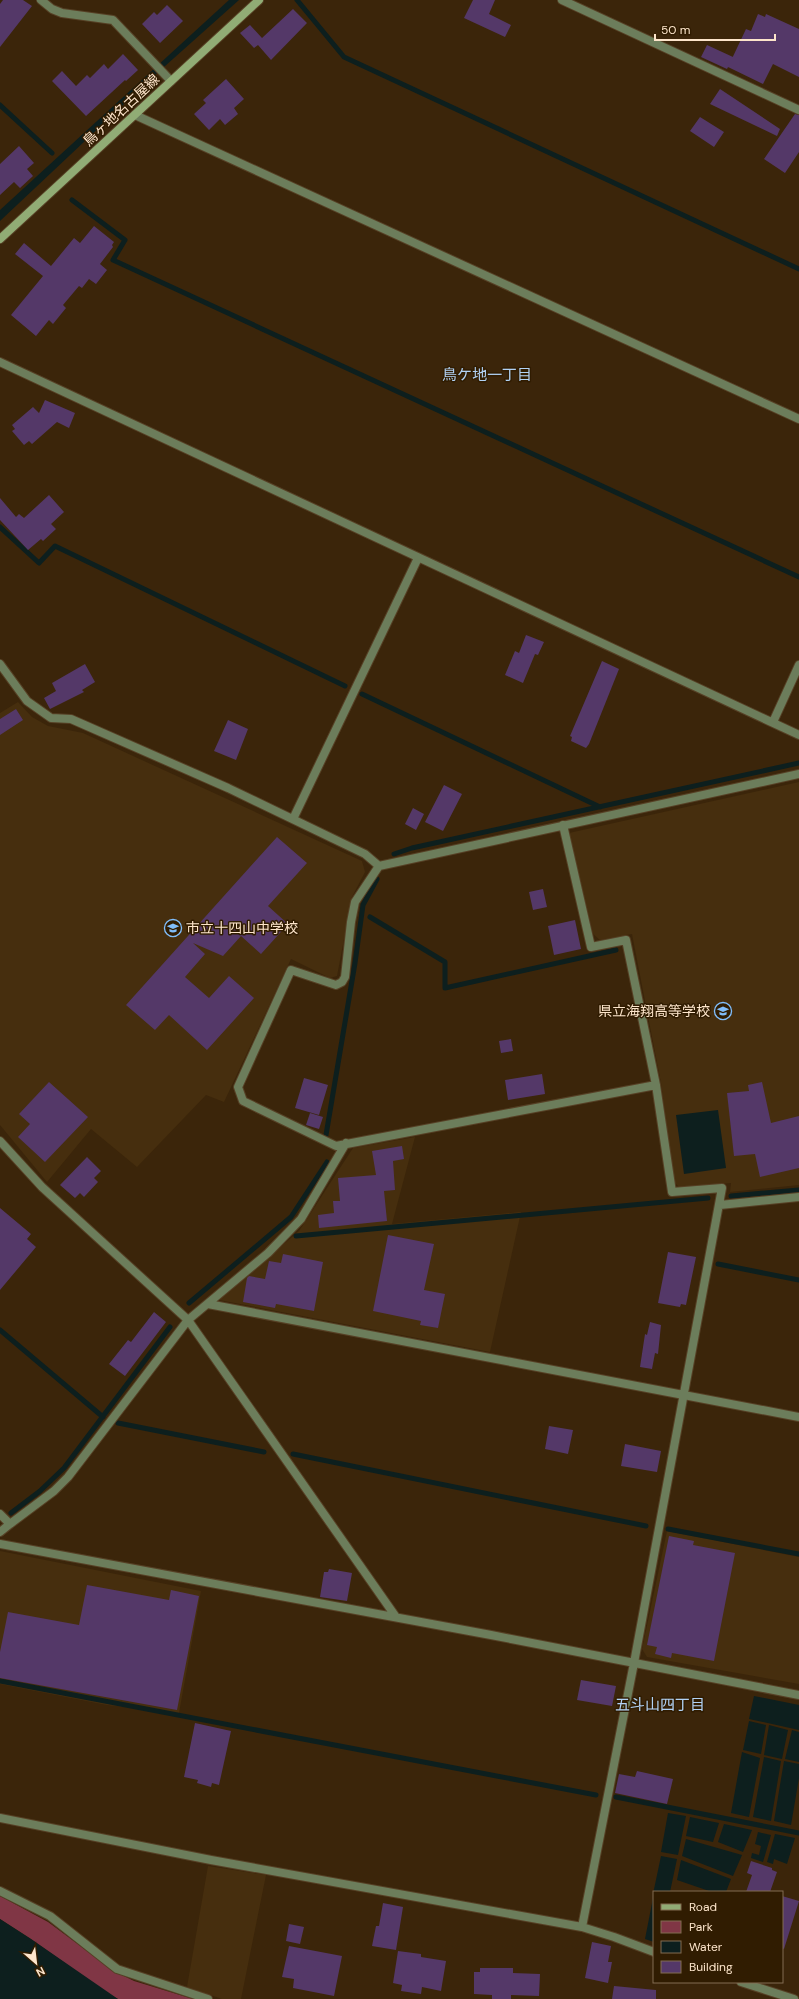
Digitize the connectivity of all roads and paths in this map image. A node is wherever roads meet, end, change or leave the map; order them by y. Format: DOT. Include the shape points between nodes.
graph roads {
  1 [pos="41,0"];
  2 [pos="259,0"];
  3 [pos="562,0"];
  4 [pos="169,78"];
  5 [pos="799,110"];
  6 [pos="135,115"];
  7 [pos="0,239"];
  8 [pos="0,362"];
  9 [pos="799,420"];
  10 [pos="418,558"];
  11 [pos="0,664"];
  12 [pos="799,665"];
  13 [pos="774,722"];
  14 [pos="799,735"];
  15 [pos="799,774"];
  16 [pos="293,819"];
  17 [pos="563,824"];
  18 [pos="379,866"];
  19 [pos="656,1085"];
  20 [pos="0,1141"];
  21 [pos="346,1144"];
  22 [pos="799,1197"];
  23 [pos="720,1205"];
  24 [pos="208,1304"];
  25 [pos="188,1320"];
  26 [pos="685,1395"];
  27 [pos="799,1417"];
  28 [pos="0,1514"];
  29 [pos="10,1524"];
  30 [pos="0,1532"];
  31 [pos="0,1544"];
  32 [pos="396,1617"];
  33 [pos="634,1663"];
  34 [pos="799,1695"];
  35 [pos="0,1818"];
  36 [pos="0,1891"];
  37 [pos="582,1927"];
  38 [pos="653,1952"];
  39 [pos="744,1983"];
  40 [pos="208,1999"];
  41 [pos="794,1999"];
  1 -- 4 [label="street" via="62,13 113,20"];
  2 -- 4 [label="main road, 鳥ヶ地名古屋線"];
  3 -- 5 [label="street"];
  4 -- 6 [label="main road, 鳥ヶ地名古屋線"];
  6 -- 7 [label="main road, 鳥ヶ地名古屋線"];
  6 -- 9 [label="street"];
  8 -- 10 [label="street"];
  10 -- 13 [label="street"];
  10 -- 16 [label="street"];
  11 -- 16 [label="street" via="27,701 51,718 70,719"];
  12 -- 13 [label="street"];
  13 -- 14 [label="street"];
  15 -- 17 [label="street"];
  16 -- 18 [label="street" via="365,854"];
  17 -- 18 [label="street"];
  17 -- 19 [label="street" via="591,947 626,940"];
  18 -- 21 [label="street" via="355,902 345,977 342,982 336,985 291,970 238,1087 243,1101 336,1146"];
  19 -- 21 [label="street"];
  19 -- 23 [label="street" via="672,1192 722,1188"];
  20 -- 25 [label="street" via="42,1187"];
  21 -- 24 [label="street" via="301,1219 268,1253"];
  22 -- 23 [label="street"];
  23 -- 26 [label="street"];
  24 -- 25 [label="street"];
  24 -- 26 [label="street"];
  25 -- 29 [label="street" via="68,1477 54,1491"];
  25 -- 32 [label="street"];
  26 -- 27 [label="street"];
  26 -- 33 [label="street"];
  28 -- 29 [label="street"];
  29 -- 30 [label="street"];
  31 -- 32 [label="street"];
  32 -- 33 [label="street"];
  33 -- 34 [label="street"];
  33 -- 37 [label="street"];
  35 -- 37 [label="street" via="211,1860"];
  36 -- 40 [label="street" via="50,1916 117,1969"];
  37 -- 38 [label="street"];
  39 -- 41 [label="street"];
}
